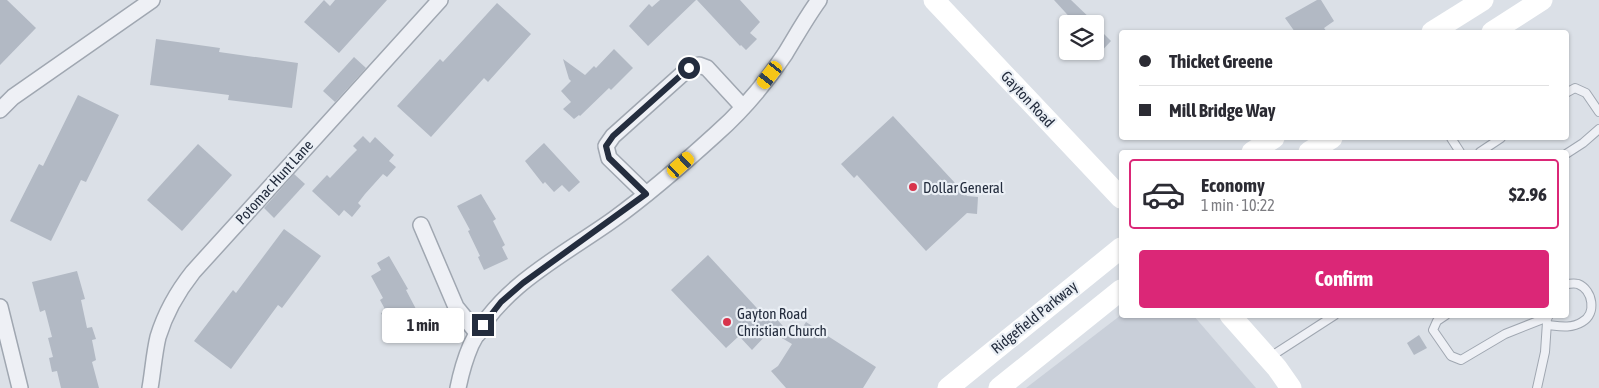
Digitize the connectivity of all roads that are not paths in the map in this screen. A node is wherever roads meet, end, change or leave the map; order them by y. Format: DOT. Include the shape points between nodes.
graph roads {
  1 [pos="152,0"];
  2 [pos="440,0"];
  3 [pos="819,0"];
  4 [pos="934,0"];
  5 [pos="1483,0"];
  6 [pos="1542,0"];
  7 [pos="1435,30"];
  8 [pos="1495,30"];
  9 [pos="1569,91"];
  10 [pos="743,107"];
  11 [pos="0,110"];
  12 [pos="1599,112"];
  13 [pos="1599,129"];
  14 [pos="1271,140"];
  15 [pos="1329,140"];
  16 [pos="1498,140"];
  17 [pos="1255,150"];
  18 [pos="1312,150"];
  19 [pos="1483,150"];
  20 [pos="1569,152"];
  21 [pos="646,194"];
  22 [pos="1119,196"];
  23 [pos="421,225"];
  24 [pos="1119,250"];
  25 [pos="1569,284"];
  26 [pos="1119,292"];
  27 [pos="0,307"];
  28 [pos="1233,318"];
  29 [pos="1330,318"];
  30 [pos="1442,318"];
  31 [pos="1547,319"];
  32 [pos="478,334"];
  33 [pos="1268,358"];
  34 [pos="1285,386"];
  35 [pos="20,388"];
  36 [pos="150,388"];
  37 [pos="458,388"];
  38 [pos="948,388"];
  39 [pos="999,388"];
  40 [pos="1537,388"];
  1 -- 11 [label="street" via="13,97"];
  2 -- 36 [label="street, Potomac Hunt Lane" via="180,289 158,338"];
  3 -- 10 [label="street" via="770,75"];
  4 -- 22 [label="main road, Gayton Road"];
  5 -- 7 [label="main road"];
  6 -- 8 [label="main road"];
  9 -- 12 [label="lane" via="1575,88 1586,93"];
  10 -- 21 [label="street"];
  10 -- 21 [label="street" via="707,68 699,65 682,74 606,146 609,158"];
  13 -- 20 [label="lane"];
  14 -- 17 [label="main road"];
  15 -- 18 [label="main road"];
  16 -- 19 [label="lane"];
  21 -- 32 [label="street" via="523,283 501,302"];
  23 -- 32 [label="street" via="456,306"];
  24 -- 38 [label="main road, Ridgefield Parkway"];
  25 -- 31 [label="lane" via="1587,290 1592,301 1591,313 1583,322 1569,327"];
  26 -- 39 [label="main road"];
  27 -- 35 [label="street"];
  28 -- 33 [label="main road"];
  29 -- 33 [label="lane"];
  30 -- 31 [label="lane" via="1433,330 1451,356 1461,360 1505,334"];
  31 -- 40 [label="lane" via="1545,352"];
  32 -- 37 [label="street" via="466,359"];
  33 -- 34 [label="main road"];
}
